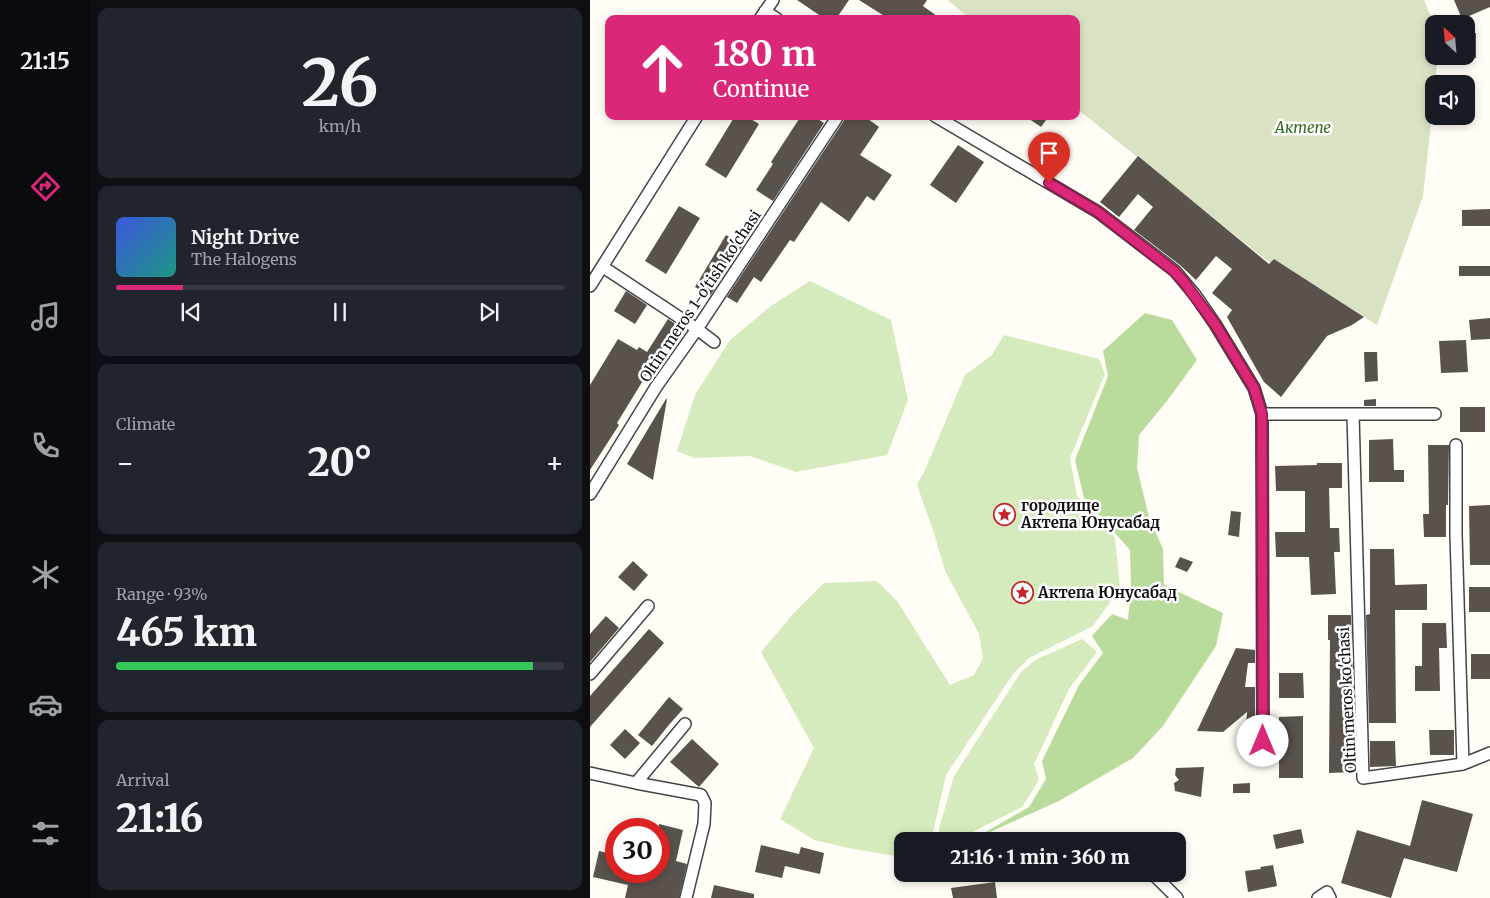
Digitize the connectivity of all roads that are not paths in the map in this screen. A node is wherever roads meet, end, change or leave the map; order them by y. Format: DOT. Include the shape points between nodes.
graph roads {
  1 [pos="773,0"];
  2 [pos="762,15"];
  3 [pos="695,120"];
  4 [pos="835,120"];
  5 [pos="941,120"];
  6 [pos="603,267"];
  7 [pos="590,286"];
  8 [pos="697,329"];
  9 [pos="714,342"];
  10 [pos="1262,414"];
  11 [pos="1353,414"];
  12 [pos="1435,414"];
  13 [pos="1456,445"];
  14 [pos="590,494"];
  15 [pos="648,606"];
  16 [pos="590,674"];
  17 [pos="685,724"];
  18 [pos="1263,741"];
  19 [pos="1490,753"];
  20 [pos="1463,764"];
  21 [pos="590,773"];
  22 [pos="636,783"];
  23 [pos="1160,882"];
  24 [pos="686,898"];
  25 [pos="1177,898"];
  26 [pos="1318,898"];
  27 [pos="1330,898"];
  1 -- 2 [label="street"];
  3 -- 6 [label="street"];
  4 -- 8 [label="street, Oltin meros 1-o'tish ko'chasi"];
  5 -- 10 [label="street" via="1098,212 1174,271 1195,294 1220,332 1254,388"];
  6 -- 7 [label="street"];
  6 -- 8 [label="street"];
  8 -- 9 [label="street"];
  8 -- 14 [label="street, Oltin meros 1-o'tish ko'chasi" via="656,387"];
  10 -- 11 [label="street"];
  10 -- 18 [label="street"];
  11 -- 12 [label="street"];
  11 -- 20 [label="street, Oltin meros ko'chasi" via="1363,778"];
  13 -- 20 [label="street"];
  15 -- 16 [label="street"];
  17 -- 22 [label="street"];
  19 -- 20 [label="street"];
  21 -- 22 [label="street"];
  22 -- 24 [label="street" via="701,795 706,803"];
  23 -- 25 [label="street"];
  26 -- 27 [label="street" via="1327,892"];
}
